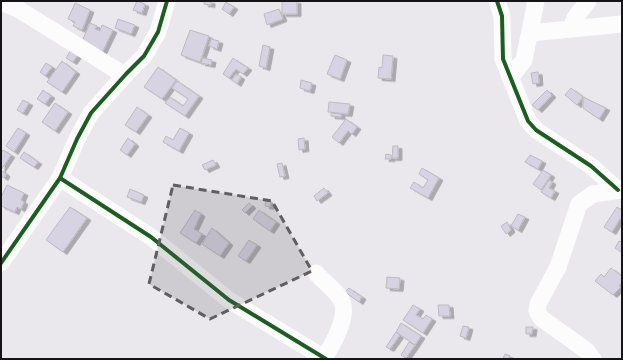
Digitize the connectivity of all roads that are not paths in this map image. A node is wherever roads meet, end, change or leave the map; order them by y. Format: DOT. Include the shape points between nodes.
graph roads {
  1 [pos="167,1"];
  2 [pos="497,1"];
  3 [pos="536,1"];
  4 [pos="588,1"];
  5 [pos="3,3"];
  6 [pos="622,24"];
  7 [pos="571,28"];
  8 [pos="530,32"];
  9 [pos="126,74"];
  10 [pos="510,78"];
  11 [pos="60,178"];
  12 [pos="620,190"];
  13 [pos="1,262"];
  14 [pos="316,273"];
  15 [pos="325,358"];
  16 [pos="593,359"];
  1 -- 9 [label="street" via="158,32 144,56"];
  2 -- 10 [label="street" via="502,16 503,59"];
  3 -- 8 [label="street"];
  4 -- 7 [label="street"];
  5 -- 9 [label="street"];
  6 -- 7 [label="street"];
  7 -- 8 [label="street"];
  8 -- 10 [label="street" via="524,60"];
  9 -- 11 [label="street" via="91,113 76,139"];
  10 -- 12 [label="street" via="528,121 536,130 591,166"];
  11 -- 13 [label="street"];
  11 -- 15 [label="street" via="151,237 229,300"];
  12 -- 16 [label="street" via="593,194 579,204 558,266 538,304 537,311 541,318 587,351"];
  14 -- 15 [label="street" via="340,297 344,310 334,341"];
}
